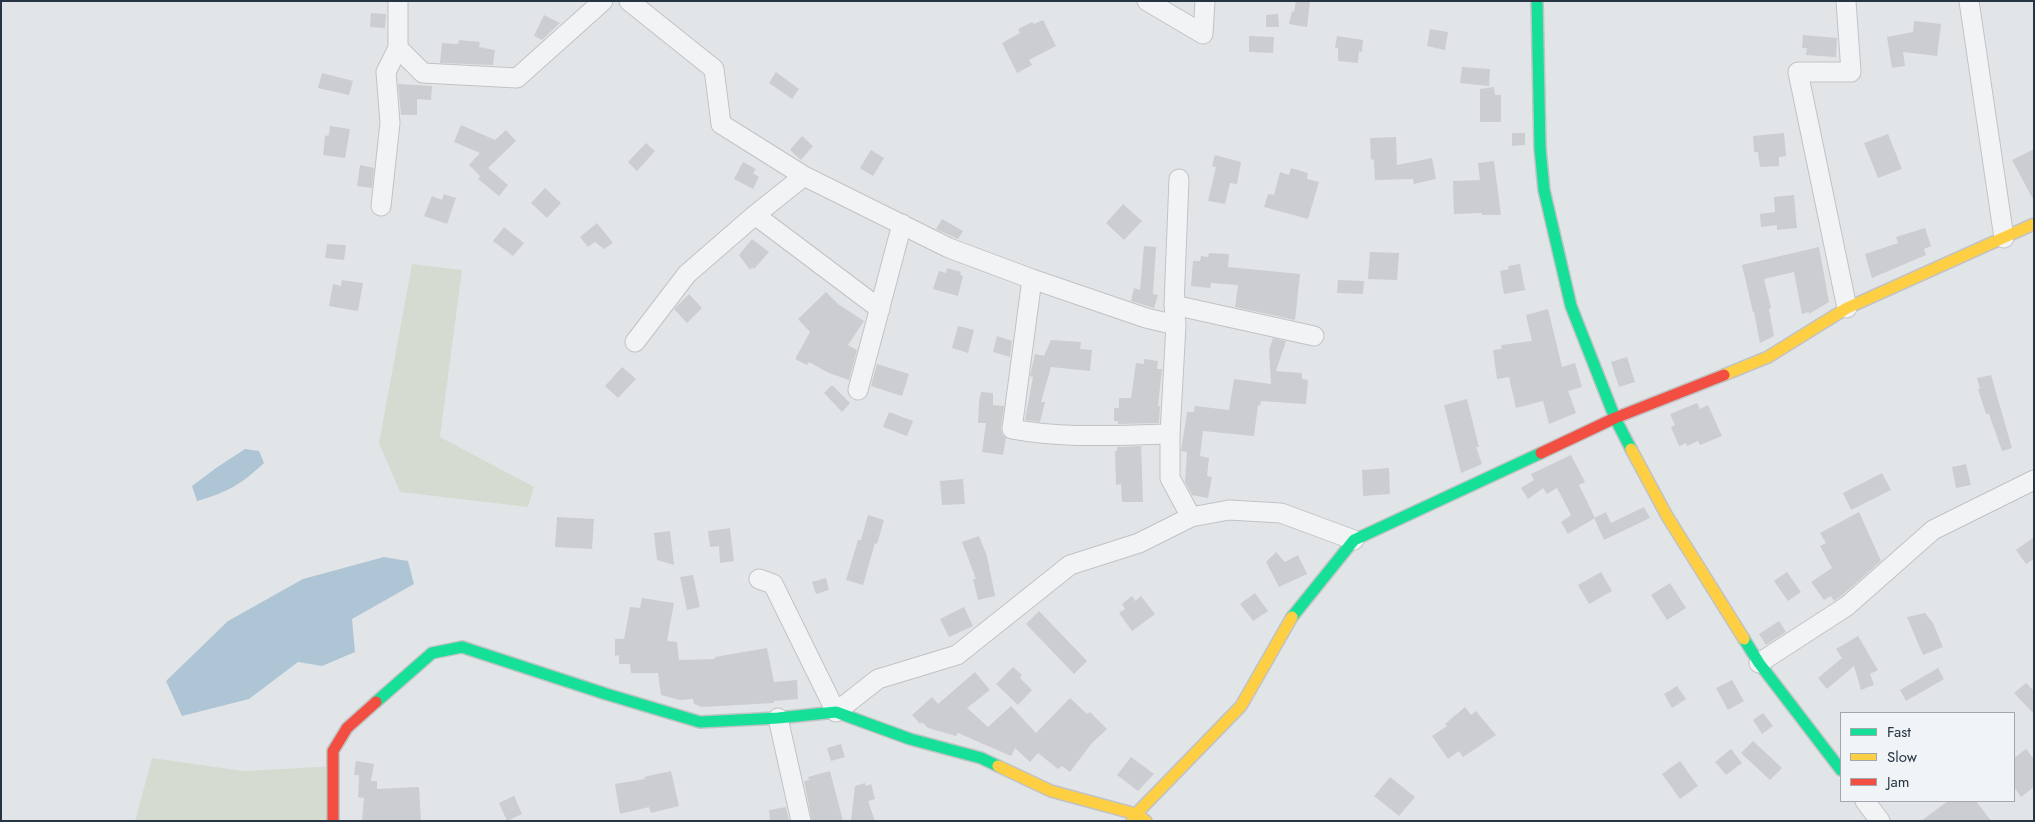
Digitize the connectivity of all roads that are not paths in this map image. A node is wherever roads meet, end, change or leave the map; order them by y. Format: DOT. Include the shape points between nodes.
graph roads {
  1 [pos="398,1"];
  2 [pos="603,1"];
  3 [pos="629,1"];
  4 [pos="1147,1"];
  5 [pos="1205,1"];
  6 [pos="1537,1"];
  7 [pos="1846,1"];
  8 [pos="1968,1"];
  9 [pos="398,48"];
  10 [pos="804,176"];
  11 [pos="1179,179"];
  12 [pos="381,206"];
  13 [pos="755,214"];
  14 [pos="902,224"];
  15 [pos="2034,224"];
  16 [pos="2004,238"];
  17 [pos="1032,279"];
  18 [pos="1174,305"];
  19 [pos="1847,308"];
  20 [pos="880,309"];
  21 [pos="1176,325"];
  22 [pos="1314,336"];
  23 [pos="635,342"];
  24 [pos="858,390"];
  25 [pos="1615,418"];
  26 [pos="1170,434"];
  27 [pos="2034,480"];
  28 [pos="1191,517"];
  29 [pos="1354,540"];
  30 [pos="759,579"];
  31 [pos="1759,662"];
  32 [pos="836,712"];
  33 [pos="778,718"];
  34 [pos="1840,769"];
  35 [pos="1866,802"];
  36 [pos="1134,817"];
  37 [pos="333,821"];
  38 [pos="801,821"];
  39 [pos="1146,821"];
  40 [pos="1880,821"];
  1 -- 9 [label="street"];
  2 -- 9 [label="street" via="517,78 423,73"];
  3 -- 10 [label="street" via="714,69 721,124"];
  4 -- 5 [label="street" via="1203,34"];
  6 -- 25 [label="street" via="1544,190 1571,306"];
  7 -- 19 [label="street" via="1851,72 1798,72"];
  8 -- 16 [label="street"];
  9 -- 12 [label="street" via="386,72 390,123"];
  10 -- 13 [label="street"];
  10 -- 14 [label="street"];
  11 -- 18 [label="street"];
  13 -- 20 [label="street"];
  13 -- 23 [label="street" via="687,274"];
  14 -- 17 [label="street" via="948,248"];
  14 -- 20 [label="street"];
  15 -- 16 [label="street"];
  16 -- 19 [label="street"];
  17 -- 21 [label="street"];
  17 -- 26 [label="street" via="1012,429 1034,434 1075,436"];
  18 -- 21 [label="street"];
  18 -- 22 [label="street"];
  19 -- 25 [label="street" via="1768,357"];
  20 -- 24 [label="street"];
  21 -- 26 [label="street"];
  25 -- 29 [label="street"];
  25 -- 31 [label="street" via="1668,516"];
  26 -- 28 [label="street" via="1170,478"];
  27 -- 31 [label="street" via="1933,530 1847,606"];
  28 -- 29 [label="street" via="1229,510 1281,513"];
  28 -- 32 [label="street" via="1140,543 1070,564 957,655 878,679"];
  29 -- 36 [label="street" via="1292,617 1241,706"];
  30 -- 32 [label="street" via="773,584"];
  31 -- 34 [label="street"];
  32 -- 33 [label="street"];
  32 -- 36 [label="street" via="910,739 981,758 1051,791"];
  33 -- 37 [label="street" via="700,722 462,646 432,653 347,728 333,751"];
  33 -- 38 [label="street"];
  35 -- 40 [label="street"];
  36 -- 39 [label="street"];
}
